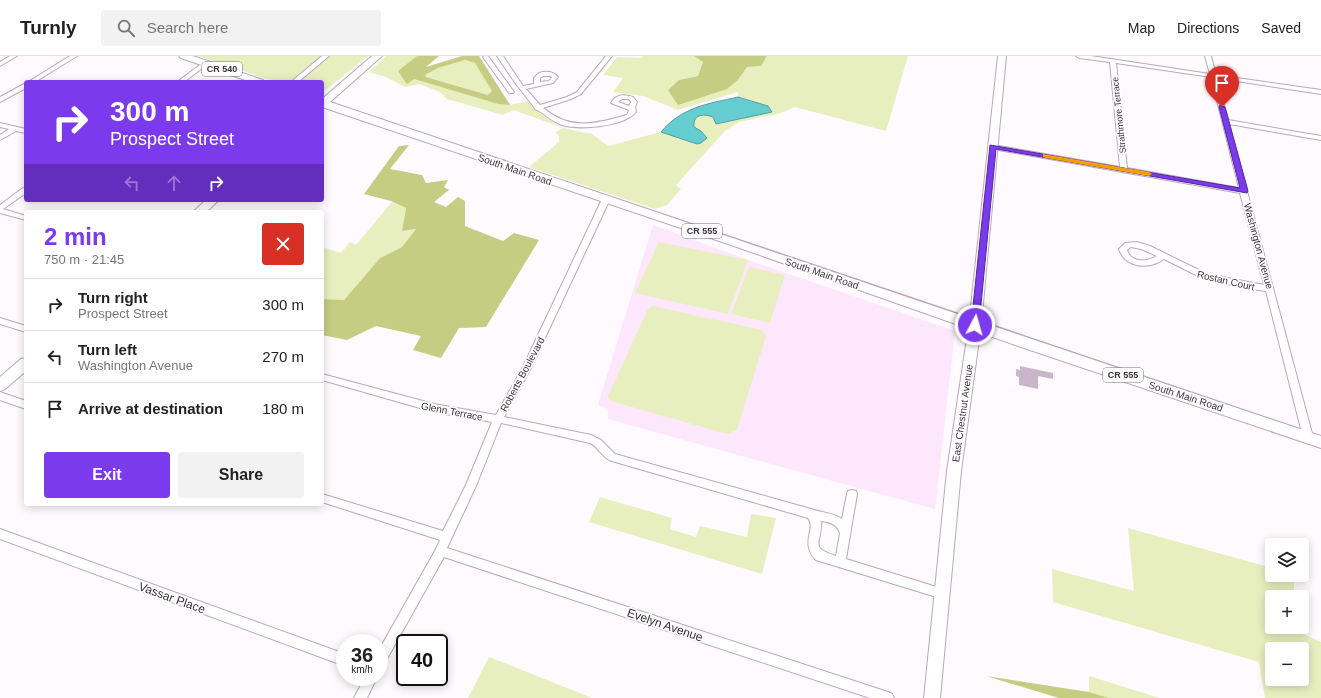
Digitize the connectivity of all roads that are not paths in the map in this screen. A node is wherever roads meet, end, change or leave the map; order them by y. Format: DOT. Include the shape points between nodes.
graph roads {
  1 [pos="14,56"];
  2 [pos="74,56"];
  3 [pos="184,56"];
  4 [pos="326,56"];
  5 [pos="377,56"];
  6 [pos="609,56"];
  7 [pos="1002,56"];
  8 [pos="1079,56"];
  9 [pos="1208,56"];
  10 [pos="486,57"];
  11 [pos="501,58"];
  12 [pos="1113,61"];
  13 [pos="206,63"];
  14 [pos="0,64"];
  15 [pos="491,64"];
  16 [pos="1214,76"];
  17 [pos="34,80"];
  18 [pos="183,80"];
  19 [pos="254,80"];
  20 [pos="296,80"];
  21 [pos="537,84"];
  22 [pos="24,86"];
  23 [pos="522,89"];
  24 [pos="511,92"];
  25 [pos="1321,92"];
  26 [pos="514,99"];
  27 [pos="0,100"];
  28 [pos="324,101"];
  29 [pos="324,104"];
  30 [pos="537,108"];
  31 [pos="632,109"];
  32 [pos="1226,122"];
  33 [pos="0,125"];
  34 [pos="15,128"];
  35 [pos="24,130"];
  36 [pos="0,138"];
  37 [pos="1321,138"];
  38 [pos="993,147"];
  39 [pos="1124,169"];
  40 [pos="24,191"];
  41 [pos="1244,191"];
  42 [pos="606,199"];
  43 [pos="211,202"];
  44 [pos="0,209"];
  45 [pos="201,210"];
  46 [pos="24,217"];
  47 [pos="1163,256"];
  48 [pos="1270,289"];
  49 [pos="0,321"];
  50 [pos="975,325"];
  51 [pos="24,328"];
  52 [pos="24,365"];
  53 [pos="324,378"];
  54 [pos="0,385"];
  55 [pos="0,396"];
  56 [pos="24,404"];
  57 [pos="498,419"];
  58 [pos="1314,439"];
  59 [pos="852,494"];
  60 [pos="324,499"];
  61 [pos="814,517"];
  62 [pos="846,533"];
  63 [pos="0,534"];
  64 [pos="446,537"];
  65 [pos="442,551"];
  66 [pos="840,563"];
  67 [pos="943,594"];
  68 [pos="388,646"];
  69 [pos="336,657"];
  70 [pos="366,686"];
  71 [pos="360,698"];
  72 [pos="888,698"];
  73 [pos="932,698"];
  1 -- 14 [label="street"];
  2 -- 17 [label="street"];
  3 -- 13 [label="main road, CR 540"];
  4 -- 20 [label="street"];
  5 -- 28 [label="main road"];
  6 -- 30 [label="street" via="578,93"];
  7 -- 38 [label="street, East Chestnut Avenue"];
  8 -- 12 [label="street"];
  9 -- 16 [label="street, Washington Avenue"];
  10 -- 15 [label="street"];
  11 -- 15 [label="street"];
  11 -- 23 [label="street"];
  12 -- 16 [label="street"];
  12 -- 39 [label="street, Strathmore Terrace"];
  13 -- 18 [label="street"];
  13 -- 19 [label="main road, CR 540"];
  15 -- 24 [label="street"];
  16 -- 25 [label="street"];
  16 -- 32 [label="street, Washington Avenue"];
  21 -- 23 [label="street"];
  22 -- 27 [label="street"];
  23 -- 24 [label="street"];
  23 -- 30 [label="street"];
  24 -- 26 [label="street"];
  29 -- 42 [label="main road, South Main Road / CR 555"];
  30 -- 31 [label="street" via="556,120 580,125 596,125 629,116 633,112"];
  32 -- 37 [label="street"];
  32 -- 41 [label="street, Washington Avenue"];
  33 -- 34 [label="street"];
  34 -- 35 [label="street"];
  34 -- 36 [label="street"];
  38 -- 39 [label="street"];
  38 -- 50 [label="street, East Chestnut Avenue"];
  39 -- 41 [label="street"];
  40 -- 44 [label="street"];
  41 -- 48 [label="street, Washington Avenue"];
  42 -- 50 [label="main road, South Main Road / CR 555"];
  42 -- 57 [label="street, Roberts Boulevard" via="527,368"];
  43 -- 45 [label="main road"];
  44 -- 46 [label="street"];
  47 -- 48 [label="street, Rostan Court" via="1204,276"];
  48 -- 58 [label="street, Washington Avenue"];
  49 -- 51 [label="street"];
  50 -- 58 [label="main road, South Main Road / CR 555"];
  50 -- 67 [label="street, East Chestnut Avenue" via="954,470"];
  52 -- 54 [label="main road"];
  53 -- 57 [label="street, Glenn Terrace" via="434,408"];
  55 -- 56 [label="street"];
  57 -- 61 [label="street, Glenn Terrace" via="597,441 608,455 617,459 796,509"];
  57 -- 64 [label="street, Roberts Boulevard" via="471,486"];
  59 -- 62 [label="street"];
  60 -- 64 [label="street"];
  61 -- 62 [label="street, Glenn Terrace" via="821,516 837,521 844,526"];
  61 -- 66 [label="street" via="814,550 820,556"];
  62 -- 66 [label="street"];
  63 -- 69 [label="street, Vassar Place"];
  64 -- 65 [label="street, Roberts Boulevard"];
  65 -- 68 [label="street, Roberts Boulevard"];
  65 -- 72 [label="street, Evelyn Avenue"];
  66 -- 67 [label="street"];
  67 -- 73 [label="street, East Chestnut Avenue"];
  70 -- 71 [label="street"];
}
